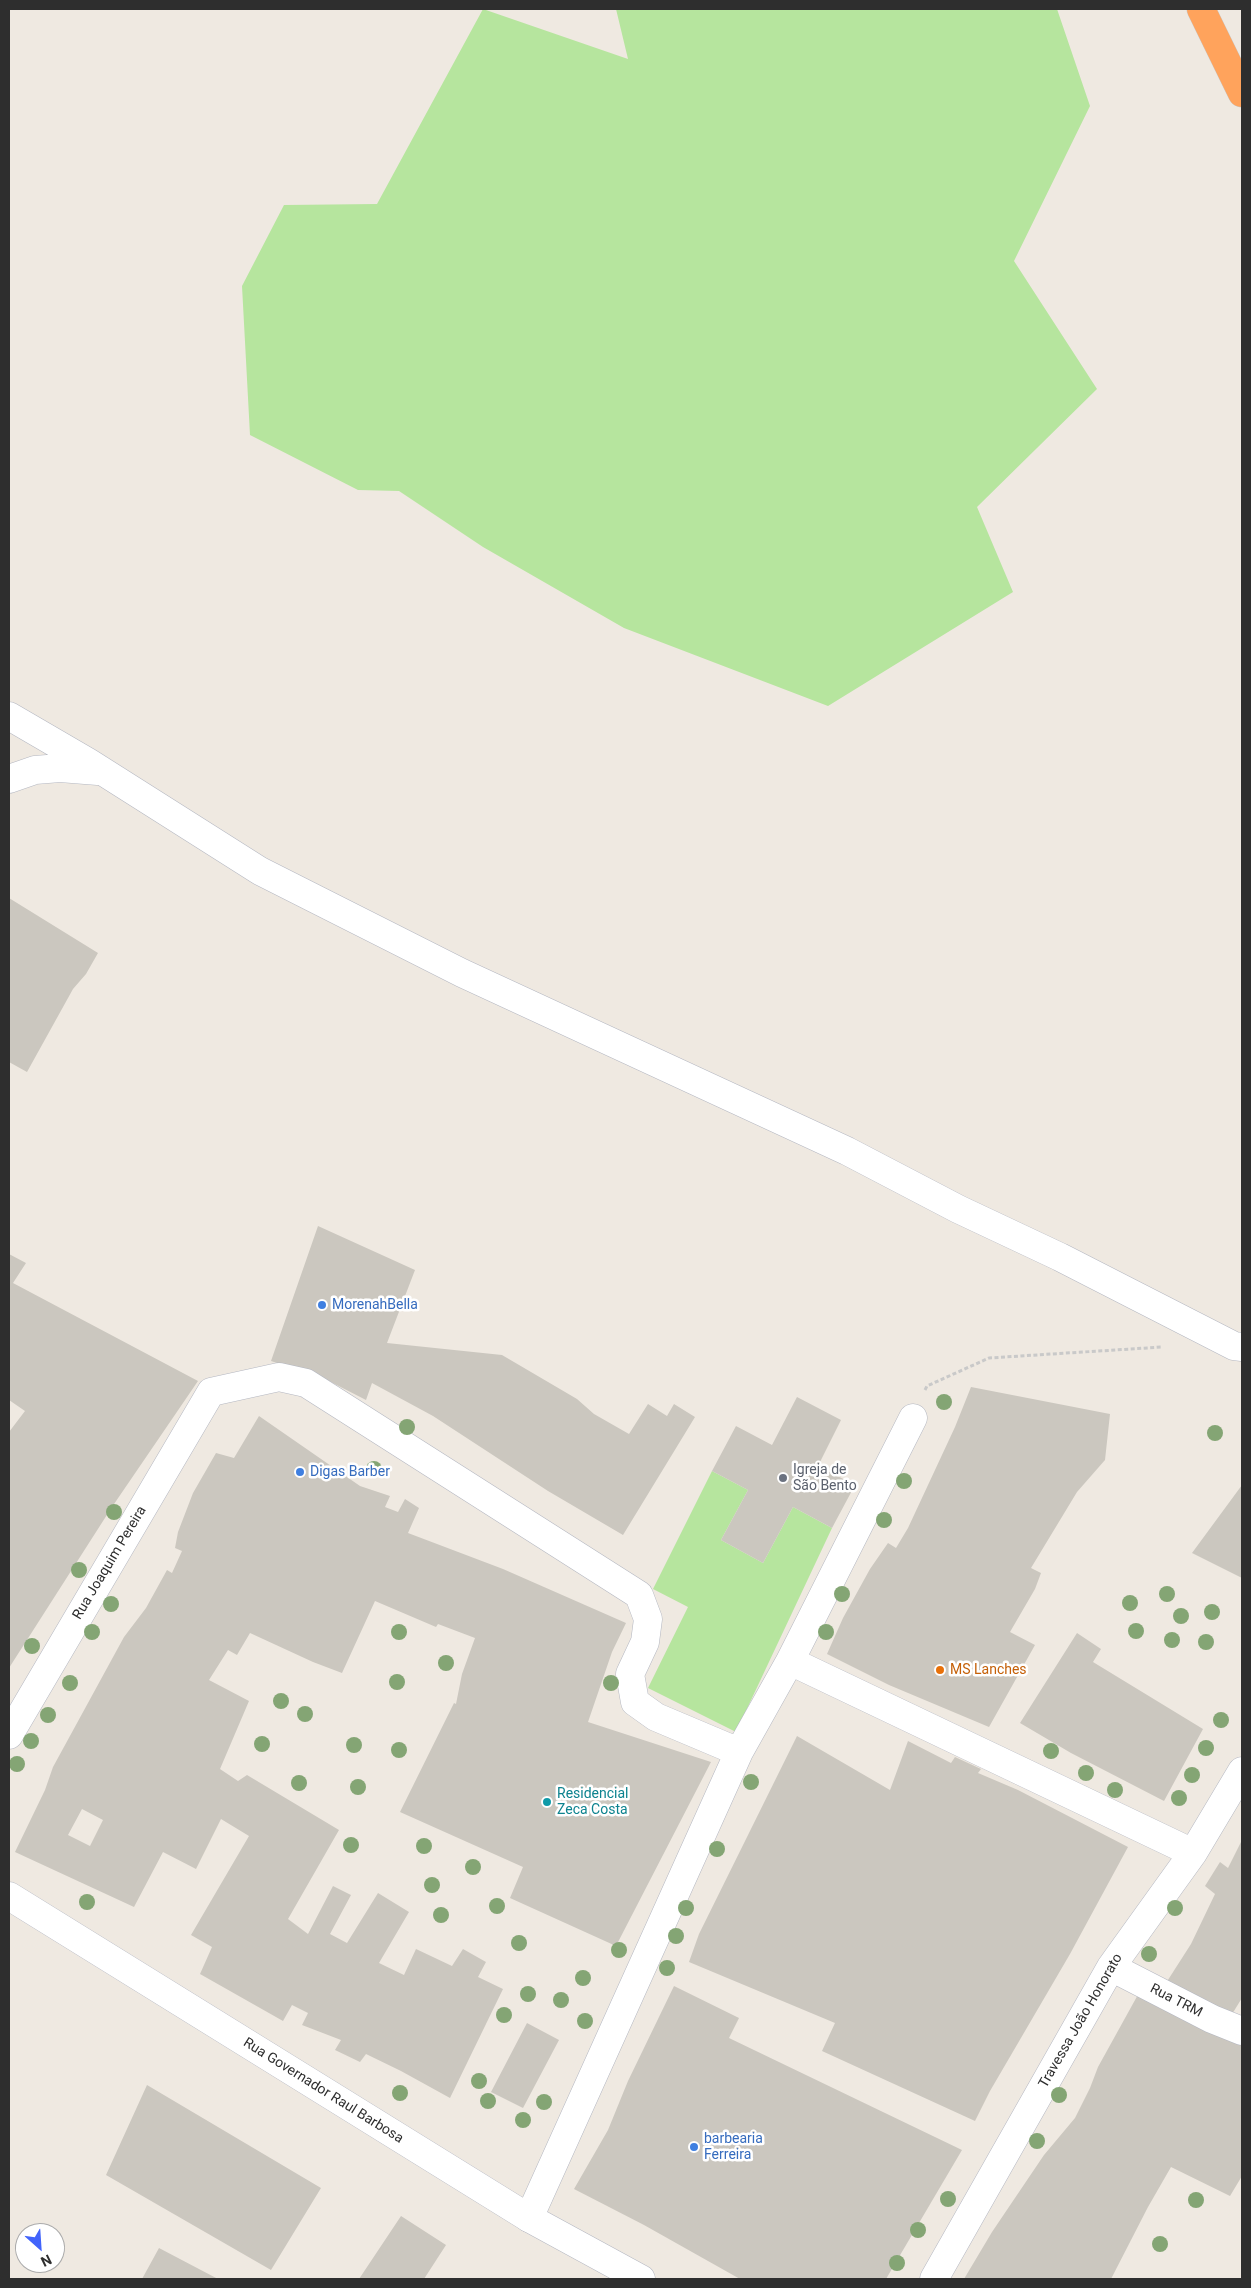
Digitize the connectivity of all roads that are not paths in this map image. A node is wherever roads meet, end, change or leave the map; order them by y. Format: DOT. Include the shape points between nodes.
graph roads {
  1 [pos="1201,9"];
  2 [pos="1242,94"];
  3 [pos="9,716"];
  4 [pos="103,771"];
  5 [pos="9,779"];
  6 [pos="1242,1347"];
  7 [pos="912,1418"];
  8 [pos="790,1661"];
  9 [pos="9,1735"];
  10 [pos="739,1752"];
  11 [pos="1242,1771"];
  12 [pos="1193,1853"];
  13 [pos="9,1896"];
  14 [pos="1111,1967"];
  15 [pos="1242,2031"];
  16 [pos="528,2218"];
  17 [pos="641,2279"];
  18 [pos="934,2279"];
  1 -- 2 [label="highway"];
  3 -- 4 [label="street"];
  4 -- 5 [label="street" via="34,770"];
  4 -- 6 [label="street" via="260,870 453,969 847,1151 1234,1346"];
  7 -- 8 [label="street"];
  8 -- 10 [label="street"];
  8 -- 12 [label="street"];
  9 -- 10 [label="street, Rua Joaquim Pereira" via="211,1392 279,1377 306,1383 638,1595 648,1620 645,1642 630,1674 635,1702 656,1717"];
  10 -- 16 [label="street"];
  11 -- 12 [label="street, Travessa João Honorato"];
  12 -- 14 [label="street, Travessa João Honorato"];
  13 -- 16 [label="street, Rua Governador Raul Barbosa"];
  14 -- 15 [label="street, Rua TRM"];
  14 -- 18 [label="street, Travessa João Honorato"];
  16 -- 17 [label="street, Rua Governador Raul Barbosa"];
}
